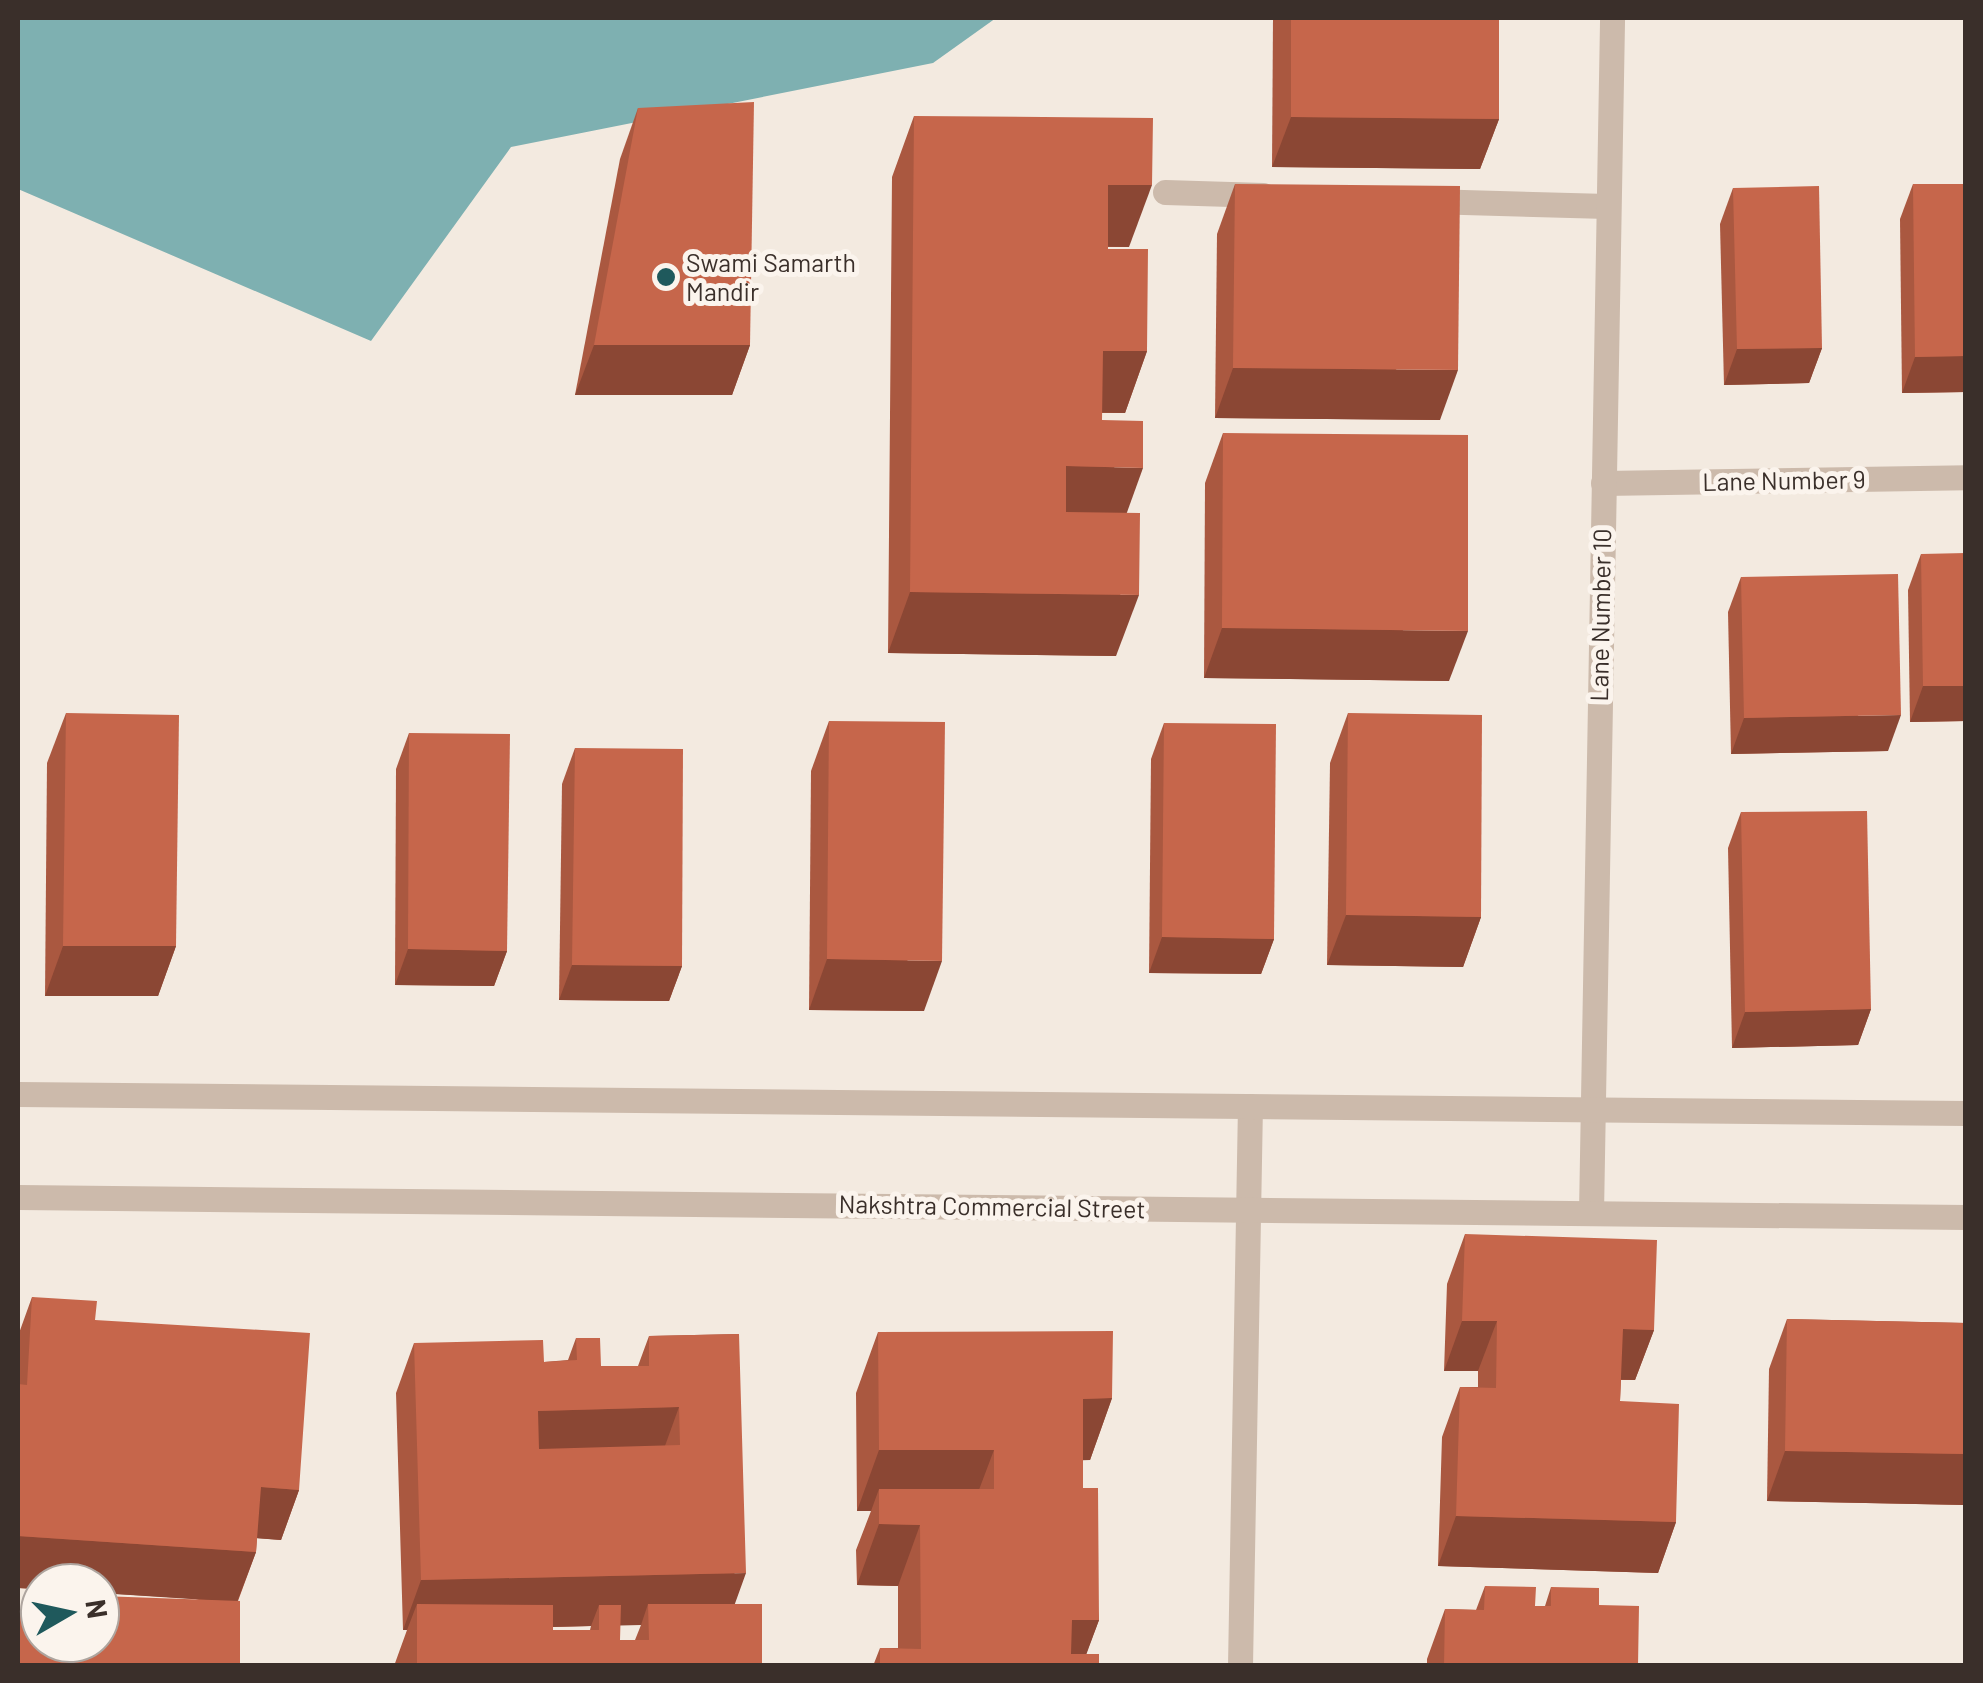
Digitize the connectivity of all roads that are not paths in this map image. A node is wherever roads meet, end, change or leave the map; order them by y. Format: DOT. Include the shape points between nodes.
graph roads {
  1 [pos="1612,18"];
  2 [pos="1166,192"];
  3 [pos="1300,197"];
  4 [pos="1396,200"];
  5 [pos="1608,206"];
  6 [pos="1966,477"];
  7 [pos="1603,483"];
  8 [pos="18,1094"];
  9 [pos="1250,1106"];
  10 [pos="1591,1109"];
  11 [pos="1966,1113"];
  12 [pos="18,1197"];
  13 [pos="1247,1209"];
  14 [pos="1591,1212"];
  15 [pos="1966,1216"];
  16 [pos="1240,1666"];
  1 -- 5 [label="street, Lane Number 10"];
  2 -- 3 [label="street"];
  4 -- 5 [label="street"];
  5 -- 7 [label="street, Lane Number 10"];
  6 -- 7 [label="street, Lane Number 9"];
  7 -- 10 [label="street, Lane Number 10"];
  8 -- 9 [label="street"];
  9 -- 10 [label="street"];
  9 -- 13 [label="street"];
  10 -- 11 [label="street"];
  10 -- 14 [label="street, Lane Number 10"];
  12 -- 13 [label="street, Nakshtra Commercial Street"];
  13 -- 14 [label="street, Nakshtra Commercial Street"];
  13 -- 16 [label="street"];
  14 -- 15 [label="street, Nakshtra Commercial Street"];
}
